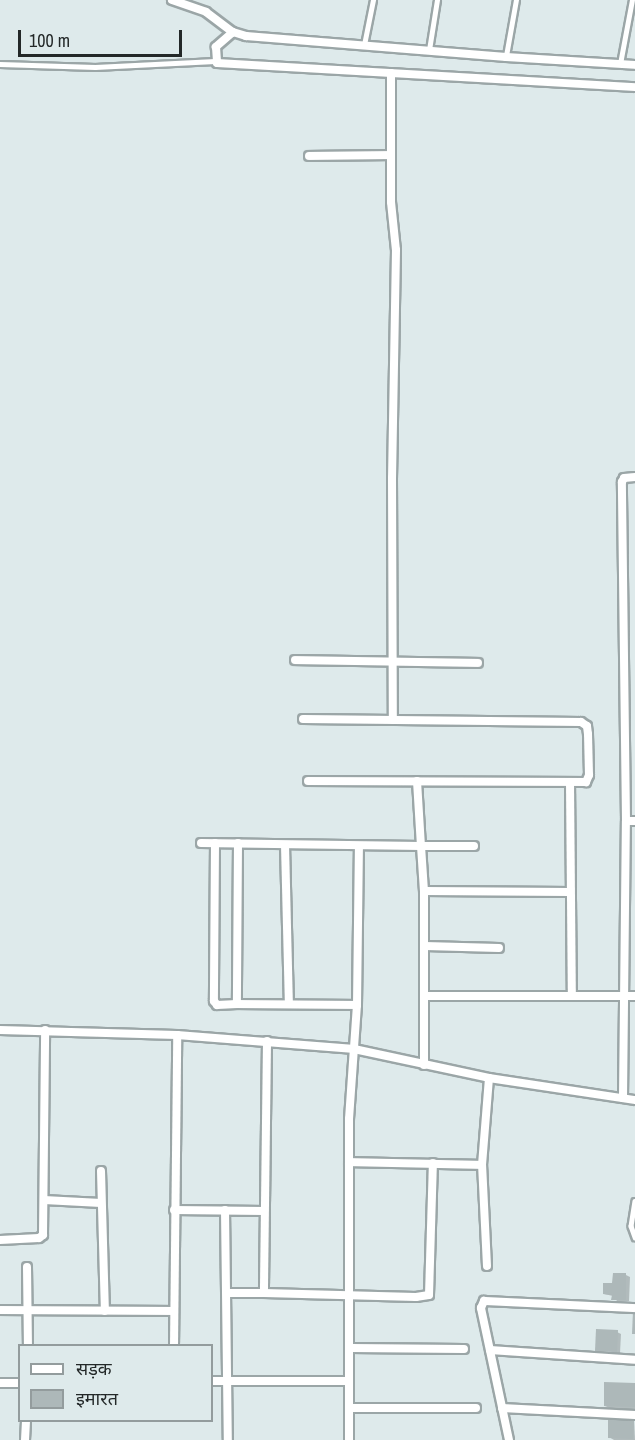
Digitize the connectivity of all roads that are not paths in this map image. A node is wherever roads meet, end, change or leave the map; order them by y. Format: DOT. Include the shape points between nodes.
graph roads {
  1 [pos="172,0"];
  2 [pos="373,0"];
  3 [pos="437,0"];
  4 [pos="516,0"];
  5 [pos="632,0"];
  6 [pos="233,32"];
  7 [pos="364,45"];
  8 [pos="429,50"];
  9 [pos="506,57"];
  10 [pos="215,61"];
  11 [pos="0,64"];
  12 [pos="621,64"];
  13 [pos="635,65"];
  14 [pos="392,73"];
  15 [pos="635,87"];
  16 [pos="391,155"];
  17 [pos="309,156"];
  18 [pos="635,477"];
  19 [pos="295,660"];
  20 [pos="392,661"];
  21 [pos="477,663"];
  22 [pos="303,719"];
  23 [pos="393,720"];
  24 [pos="308,781"];
  25 [pos="417,782"];
  26 [pos="570,783"];
  27 [pos="630,821"];
  28 [pos="201,843"];
  29 [pos="214,843"];
  30 [pos="238,843"];
  31 [pos="285,845"];
  32 [pos="421,846"];
  33 [pos="474,846"];
  34 [pos="359,847"];
  35 [pos="424,891"];
  36 [pos="570,892"];
  37 [pos="425,946"];
  38 [pos="499,948"];
  39 [pos="424,996"];
  40 [pos="572,996"];
  41 [pos="630,996"];
  42 [pos="237,1004"];
  43 [pos="289,1004"];
  44 [pos="357,1005"];
  45 [pos="0,1030"];
  46 [pos="45,1030"];
  47 [pos="177,1035"];
  48 [pos="267,1041"];
  49 [pos="354,1049"];
  50 [pos="424,1065"];
  51 [pos="489,1078"];
  52 [pos="623,1098"];
  53 [pos="635,1100"];
  54 [pos="349,1162"];
  55 [pos="433,1163"];
  56 [pos="482,1165"];
  57 [pos="100,1171"];
  58 [pos="45,1200"];
  59 [pos="635,1201"];
  60 [pos="101,1203"];
  61 [pos="174,1210"];
  62 [pos="225,1210"];
  63 [pos="264,1210"];
  64 [pos="635,1237"];
  65 [pos="0,1240"];
  66 [pos="487,1266"];
  67 [pos="27,1267"];
  68 [pos="227,1293"];
  69 [pos="264,1293"];
  70 [pos="350,1297"];
  71 [pos="635,1308"];
  72 [pos="0,1311"];
  73 [pos="28,1311"];
  74 [pos="105,1311"];
  75 [pos="174,1311"];
  76 [pos="28,1344"];
  77 [pos="174,1344"];
  78 [pos="351,1348"];
  79 [pos="464,1349"];
  80 [pos="490,1350"];
  81 [pos="635,1360"];
  82 [pos="213,1381"];
  83 [pos="227,1381"];
  84 [pos="349,1381"];
  85 [pos="0,1383"];
  86 [pos="18,1383"];
  87 [pos="349,1408"];
  88 [pos="476,1408"];
  89 [pos="502,1408"];
  90 [pos="635,1415"];
  91 [pos="26,1422"];
  92 [pos="26,1440"];
  93 [pos="228,1440"];
  94 [pos="349,1440"];
  95 [pos="509,1440"];
  1 -- 6 [label="street" via="213,15"];
  2 -- 7 [label="lane"];
  3 -- 8 [label="lane"];
  4 -- 9 [label="lane"];
  5 -- 12 [label="lane"];
  6 -- 7 [label="street"];
  6 -- 10 [label="street" via="216,47"];
  7 -- 8 [label="street"];
  8 -- 9 [label="street"];
  9 -- 12 [label="street"];
  10 -- 11 [label="lane" via="113,67"];
  10 -- 14 [label="street"];
  12 -- 13 [label="street"];
  14 -- 15 [label="street"];
  14 -- 16 [label="street"];
  16 -- 17 [label="street"];
  16 -- 20 [label="street" via="396,250"];
  18 -- 27 [label="street" via="624,478 622,482"];
  19 -- 20 [label="street"];
  20 -- 21 [label="street"];
  20 -- 23 [label="street"];
  22 -- 23 [label="street"];
  23 -- 26 [label="street" via="581,722 587,726 589,778 586,782"];
  24 -- 25 [label="street"];
  25 -- 26 [label="street"];
  25 -- 32 [label="street"];
  26 -- 36 [label="street"];
  27 -- 41 [label="street"];
  28 -- 29 [label="street"];
  29 -- 30 [label="street"];
  29 -- 42 [label="street" via="214,1001 218,1005"];
  30 -- 31 [label="street"];
  30 -- 42 [label="street"];
  31 -- 34 [label="street"];
  31 -- 43 [label="street"];
  32 -- 33 [label="street"];
  32 -- 34 [label="street"];
  32 -- 35 [label="street"];
  34 -- 44 [label="street"];
  35 -- 36 [label="street"];
  35 -- 37 [label="street"];
  36 -- 40 [label="street"];
  37 -- 38 [label="street"];
  37 -- 39 [label="street"];
  39 -- 40 [label="street"];
  39 -- 50 [label="street"];
  40 -- 41 [label="street"];
  41 -- 52 [label="street"];
  42 -- 43 [label="street"];
  43 -- 44 [label="street"];
  44 -- 49 [label="street"];
  45 -- 46 [label="street"];
  46 -- 47 [label="street"];
  46 -- 58 [label="street"];
  47 -- 48 [label="street"];
  47 -- 61 [label="street"];
  48 -- 49 [label="street"];
  48 -- 63 [label="street"];
  49 -- 50 [label="street"];
  49 -- 54 [label="street"];
  50 -- 51 [label="street"];
  51 -- 52 [label="street"];
  51 -- 56 [label="street"];
  52 -- 53 [label="street"];
  54 -- 55 [label="street"];
  54 -- 70 [label="street"];
  55 -- 56 [label="street"];
  55 -- 70 [label="street" via="429,1295"];
  56 -- 66 [label="street"];
  57 -- 60 [label="street"];
  58 -- 60 [label="street"];
  58 -- 65 [label="street" via="43,1235"];
  59 -- 64 [label="lane" via="631,1226"];
  60 -- 74 [label="street"];
  61 -- 62 [label="street"];
  61 -- 75 [label="street"];
  62 -- 63 [label="street"];
  62 -- 68 [label="street"];
  63 -- 69 [label="street"];
  67 -- 73 [label="street"];
  68 -- 69 [label="street"];
  68 -- 83 [label="street"];
  69 -- 70 [label="street"];
  70 -- 78 [label="street"];
  71 -- 80 [label="street" via="487,1300 481,1308"];
  72 -- 73 [label="street"];
  73 -- 74 [label="street"];
  73 -- 76 [label="street"];
  74 -- 75 [label="street"];
  75 -- 77 [label="street"];
  78 -- 79 [label="street"];
  78 -- 84 [label="street"];
  80 -- 81 [label="street"];
  80 -- 89 [label="street"];
  82 -- 83 [label="street"];
  83 -- 84 [label="street"];
  83 -- 93 [label="street"];
  84 -- 87 [label="street"];
  85 -- 86 [label="street"];
  87 -- 88 [label="street"];
  87 -- 94 [label="street"];
  89 -- 90 [label="street"];
  89 -- 95 [label="street"];
  91 -- 92 [label="street"];
}
